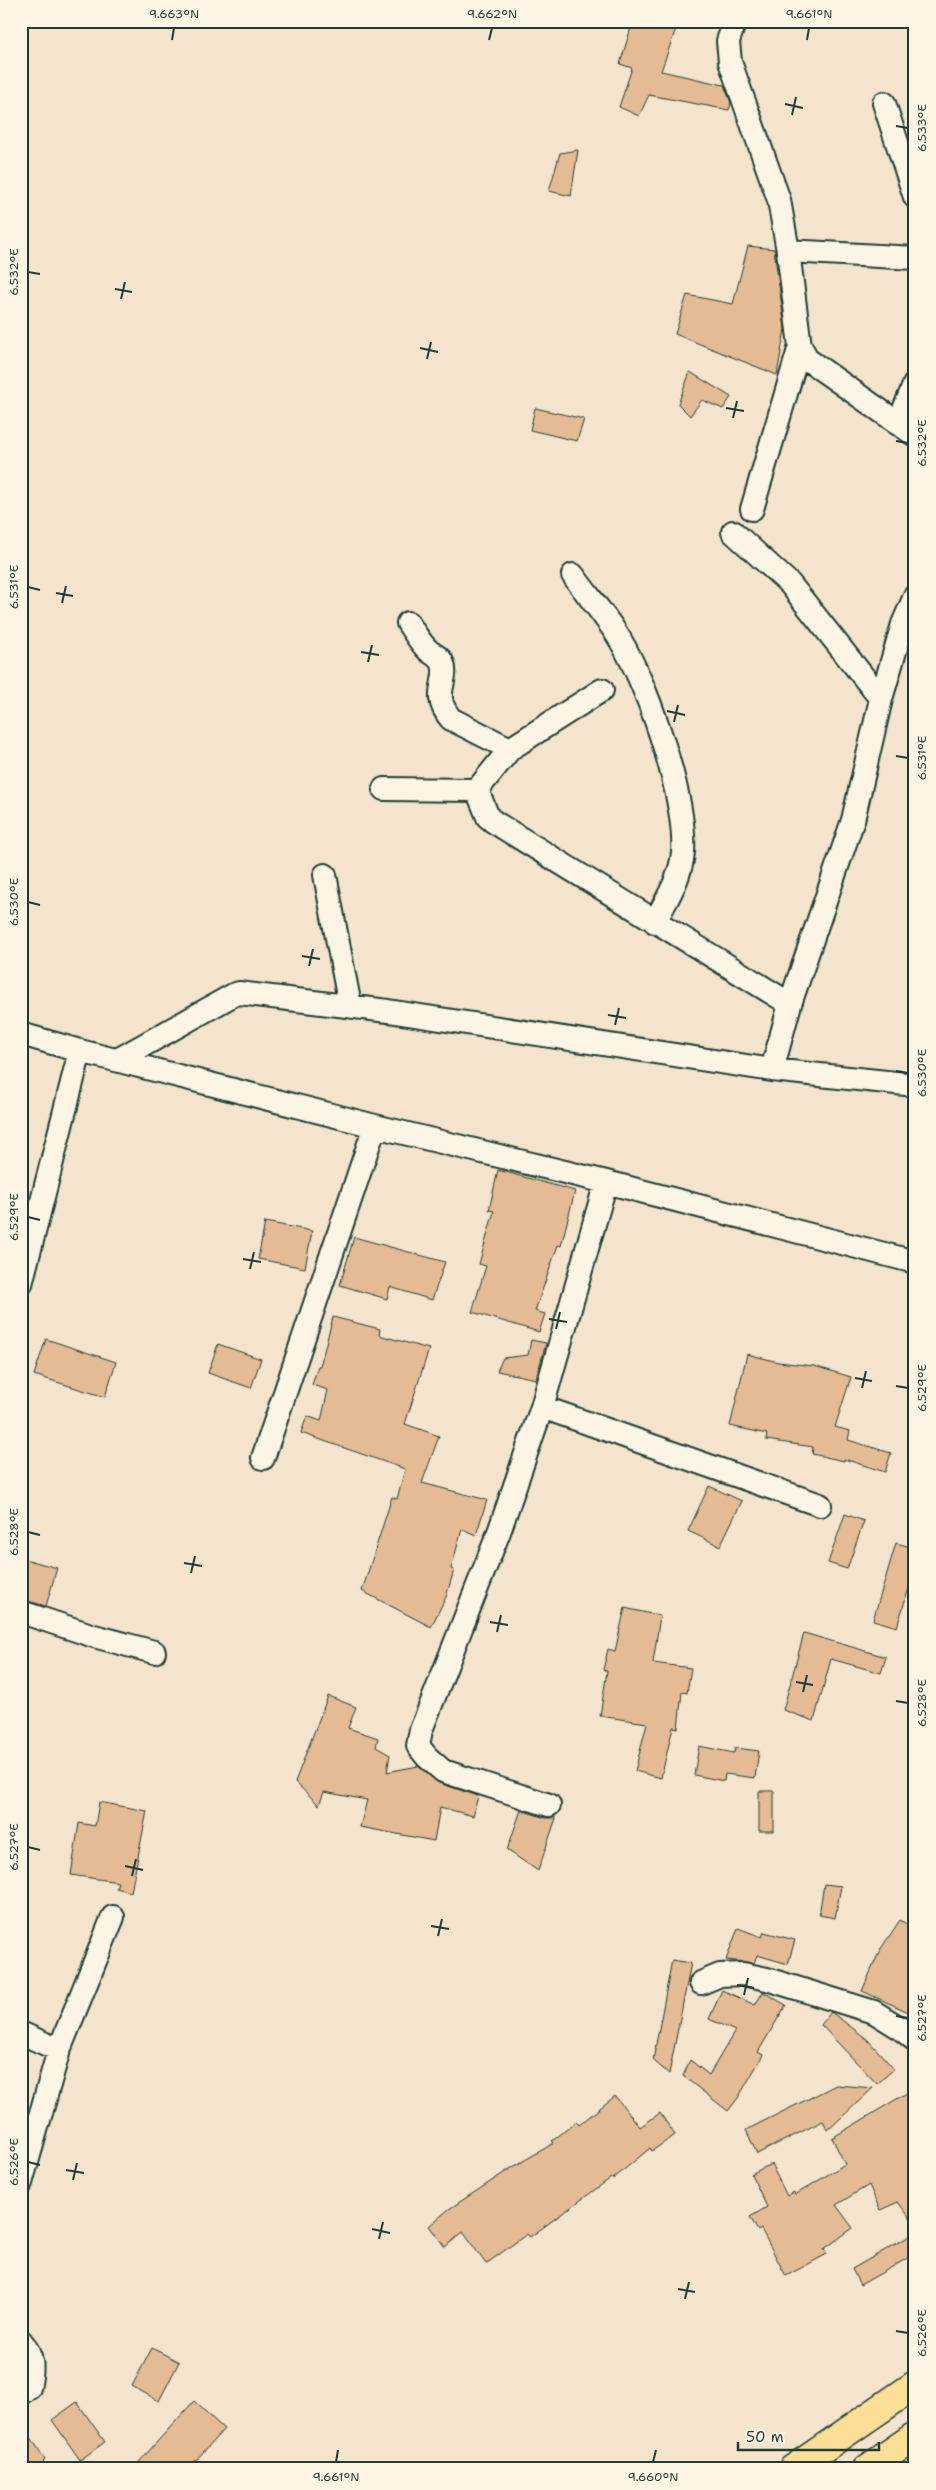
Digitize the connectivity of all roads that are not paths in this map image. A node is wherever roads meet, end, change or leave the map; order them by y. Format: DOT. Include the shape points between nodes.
graph roads {
  1 [pos="736,21"];
  2 [pos="884,103"];
  3 [pos="915,197"];
  4 [pos="788,251"];
  5 [pos="915,258"];
  6 [pos="800,346"];
  7 [pos="915,382"];
  8 [pos="906,430"];
  9 [pos="752,509"];
  10 [pos="733,532"];
  11 [pos="573,575"];
  12 [pos="915,596"];
  13 [pos="408,623"];
  14 [pos="602,690"];
  15 [pos="881,700"];
  16 [pos="510,749"];
  17 [pos="384,789"];
  18 [pos="477,790"];
  19 [pos="324,875"];
  20 [pos="655,922"];
  21 [pos="790,1004"];
  22 [pos="350,1006"];
  23 [pos="21,1034"];
  24 [pos="80,1051"];
  25 [pos="119,1060"];
  26 [pos="772,1070"];
  27 [pos="915,1085"];
  28 [pos="375,1126"];
  29 [pos="606,1182"];
  30 [pos="915,1262"];
  31 [pos="21,1284"];
  32 [pos="542,1408"];
  33 [pos="263,1458"];
  34 [pos="820,1505"];
  35 [pos="21,1612"];
  36 [pos="154,1652"];
  37 [pos="550,1805"];
  38 [pos="113,1917"];
  39 [pos="701,1983"];
  40 [pos="21,2033"];
  41 [pos="915,2040"];
  42 [pos="59,2050"];
  43 [pos="21,2183"];
  44 [pos="21,2342"];
  45 [pos="915,2385"];
  46 [pos="21,2393"];
  47 [pos="915,2436"];
  48 [pos="792,2469"];
  49 [pos="867,2469"];
  1 -- 4 [label="street" via="728,41 730,62 779,200"];
  2 -- 3 [label="street"];
  4 -- 5 [label="street"];
  4 -- 6 [label="street"];
  6 -- 8 [label="street" via="808,360"];
  6 -- 9 [label="street"];
  7 -- 8 [label="street"];
  10 -- 15 [label="street" via="790,584"];
  11 -- 20 [label="street" via="615,631 645,690 677,793 683,854 679,874"];
  12 -- 15 [label="street" via="903,624"];
  13 -- 16 [label="street" via="443,664 440,692 451,719"];
  14 -- 16 [label="street"];
  15 -- 21 [label="street" via="853,820"];
  16 -- 18 [label="street"];
  17 -- 18 [label="street"];
  18 -- 20 [label="street" via="494,822"];
  19 -- 22 [label="street"];
  20 -- 21 [label="street"];
  21 -- 26 [label="street"];
  22 -- 25 [label="street" via="239,993"];
  22 -- 26 [label="street"];
  23 -- 24 [label="street"];
  24 -- 25 [label="street"];
  24 -- 31 [label="street"];
  25 -- 28 [label="street"];
  26 -- 27 [label="street"];
  28 -- 29 [label="street"];
  28 -- 33 [label="street"];
  29 -- 30 [label="street"];
  29 -- 32 [label="street"];
  32 -- 34 [label="street"];
  32 -- 37 [label="street" via="499,1532 421,1730 418,1746 443,1771"];
  35 -- 36 [label="street"];
  38 -- 42 [label="street"];
  39 -- 41 [label="street" via="720,1975 743,1974 767,1979 874,2012"];
  40 -- 42 [label="street"];
  42 -- 43 [label="street"];
  44 -- 46 [label="street" via="30,2352 33,2370 29,2388"];
  45 -- 48 [label="main road"];
  47 -- 49 [label="main road"];
}
